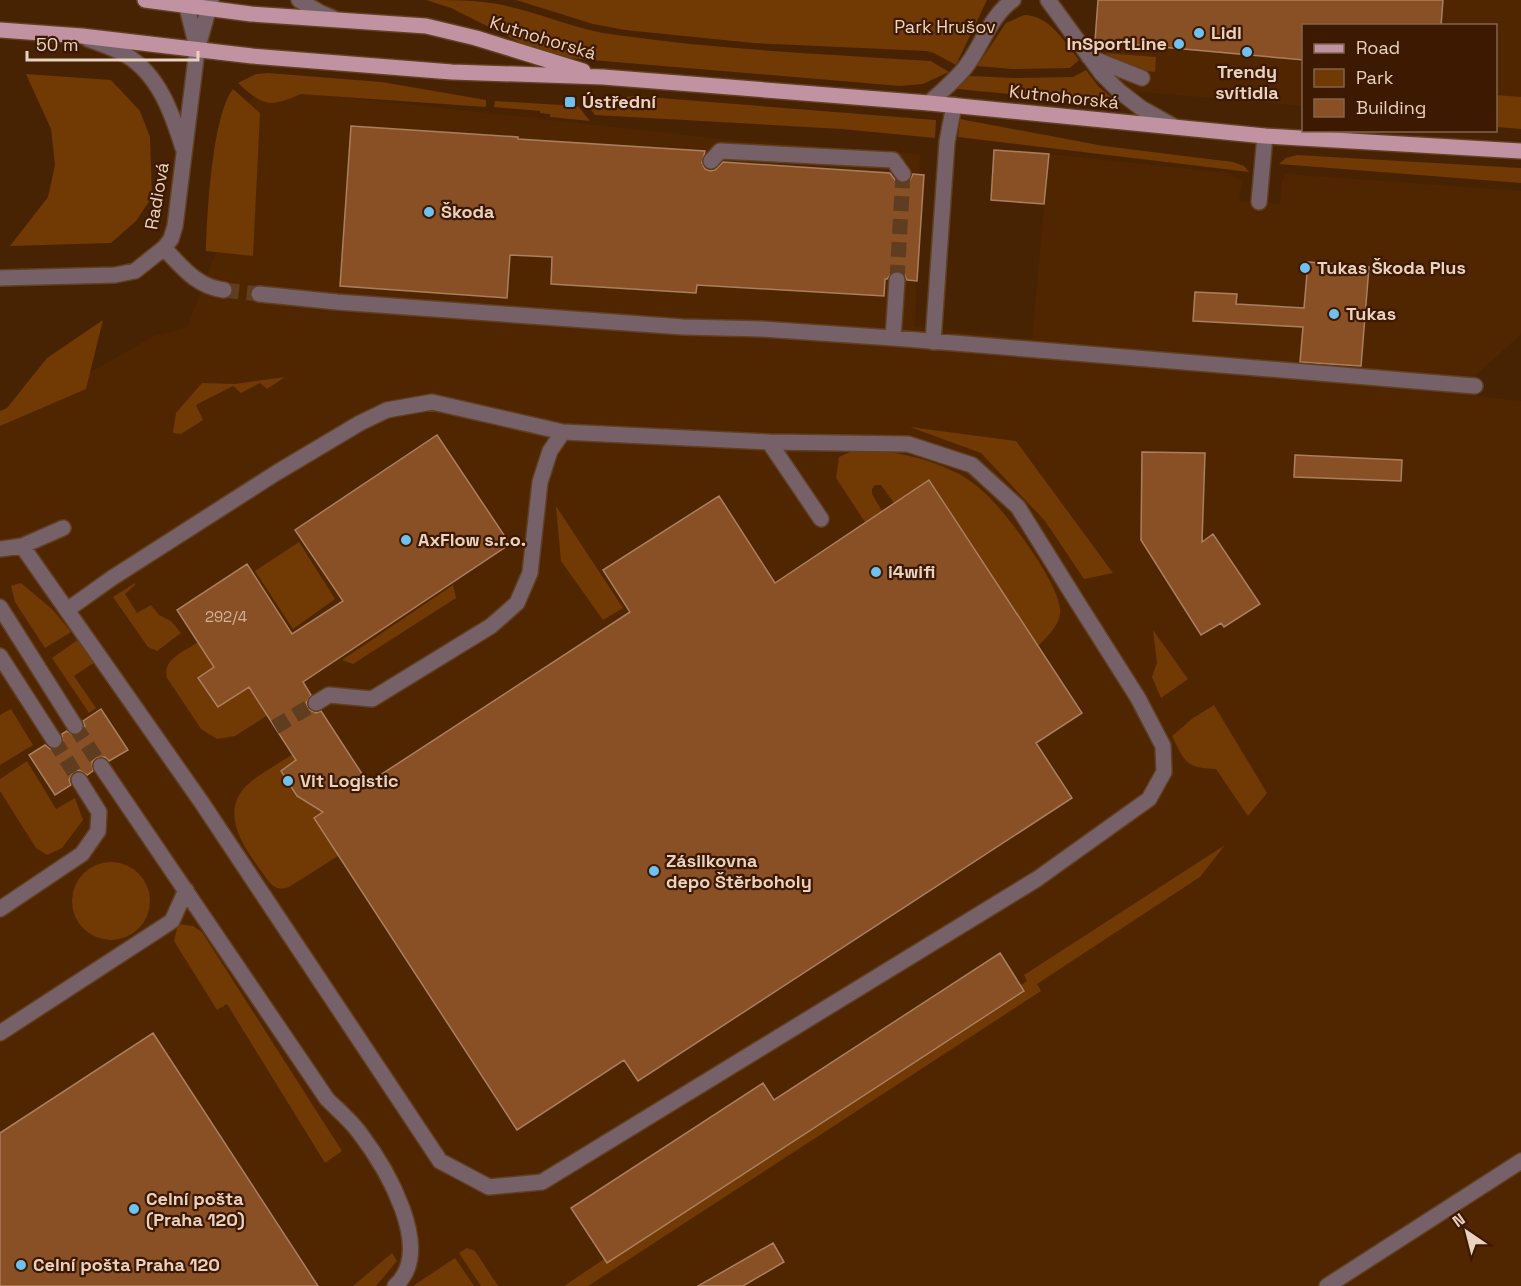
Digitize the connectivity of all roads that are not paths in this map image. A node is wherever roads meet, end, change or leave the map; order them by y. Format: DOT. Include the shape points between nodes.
graph roads {
  1 [pos="145,0"];
  2 [pos="299,0"];
  3 [pos="1013,0"];
  4 [pos="1048,0"];
  5 [pos="185,3"];
  6 [pos="209,4"];
  7 [pos="338,20"];
  8 [pos="0,30"];
  9 [pos="82,36"];
  10 [pos="197,50"];
  11 [pos="1089,57"];
  12 [pos="603,77"];
  13 [pos="1142,78"];
  14 [pos="930,103"];
  15 [pos="954,105"];
  16 [pos="1175,127"];
  17 [pos="1265,136"];
  18 [pos="1521,151"];
  19 [pos="184,154"];
  20 [pos="711,161"];
  21 [pos="903,174"];
  22 [pos="1260,202"];
  23 [pos="164,248"];
  24 [pos="0,278"];
  25 [pos="897,280"];
  26 [pos="224,290"];
  27 [pos="259,294"];
  28 [pos="894,338"];
  29 [pos="933,342"];
  30 [pos="1475,386"];
  31 [pos="563,432"];
  32 [pos="769,442"];
  33 [pos="821,519"];
  34 [pos="63,528"];
  35 [pos="22,546"];
  36 [pos="0,549"];
  37 [pos="0,607"];
  38 [pos="67,610"];
  39 [pos="0,656"];
  40 [pos="316,703"];
  41 [pos="75,726"];
  42 [pos="54,740"];
  43 [pos="101,766"];
  44 [pos="79,780"];
  45 [pos="186,890"];
  46 [pos="0,909"];
  47 [pos="0,1033"];
  48 [pos="1521,1161"];
  49 [pos="395,1286"];
  50 [pos="1327,1286"];
  1 -- 5 [label="main road, Kutnohorská"];
  2 -- 7 [label="street"];
  3 -- 14 [label="street" via="992,22 963,70"];
  4 -- 11 [label="street"];
  5 -- 6 [label="main road, Kutnohorská"];
  5 -- 10 [label="street"];
  6 -- 7 [label="main road, Kutnohorská" via="251,14"];
  6 -- 10 [label="street"];
  7 -- 12 [label="main road, Kutnohorská" via="426,26"];
  8 -- 9 [label="main road, Kutnohorská"];
  9 -- 10 [label="main road, Kutnohorská"];
  9 -- 19 [label="street" via="119,51 147,73 169,107"];
  10 -- 12 [label="main road, Kutnohorská" via="452,72"];
  10 -- 19 [label="street, Radiová"];
  11 -- 13 [label="street"];
  11 -- 16 [label="street" via="1119,91"];
  12 -- 14 [label="main road, Kutnohorská"];
  14 -- 15 [label="main road, Kutnohorská"];
  15 -- 16 [label="main road, Kutnohorská"];
  15 -- 29 [label="street" via="947,142"];
  16 -- 17 [label="main road, Kutnohorská"];
  17 -- 18 [label="main road, Kutnohorská"];
  17 -- 22 [label="street"];
  19 -- 23 [label="street, Radiová" via="175,226"];
  20 -- 21 [label="street" via="720,151 893,160"];
  23 -- 24 [label="street, Radiová" via="135,271 115,275"];
  23 -- 26 [label="street" via="197,281"];
  25 -- 28 [label="street"];
  27 -- 28 [label="street" via="650,325"];
  28 -- 29 [label="street"];
  29 -- 30 [label="street"];
  31 -- 32 [label="street"];
  31 -- 38 [label="street" via="432,402 387,410 276,472"];
  31 -- 40 [label="street" via="550,451 540,483 531,573 517,603 491,627 372,699 329,695"];
  32 -- 33 [label="street"];
  32 -- 38 [label="street" via="908,444 972,465 1018,507 1138,698 1163,746 1164,772 1149,799 1037,879 542,1182 489,1187 440,1161 202,803"];
  34 -- 35 [label="street"];
  35 -- 36 [label="street"];
  35 -- 38 [label="street"];
  37 -- 41 [label="street"];
  39 -- 42 [label="street"];
  43 -- 45 [label="street"];
  44 -- 46 [label="street" via="99,812 98,831 82,854"];
  45 -- 47 [label="street" via="171,921"];
  45 -- 49 [label="street" via="327,1099 359,1131 385,1171 407,1219 411,1244 411,1262"];
  48 -- 50 [label="street"];
}
